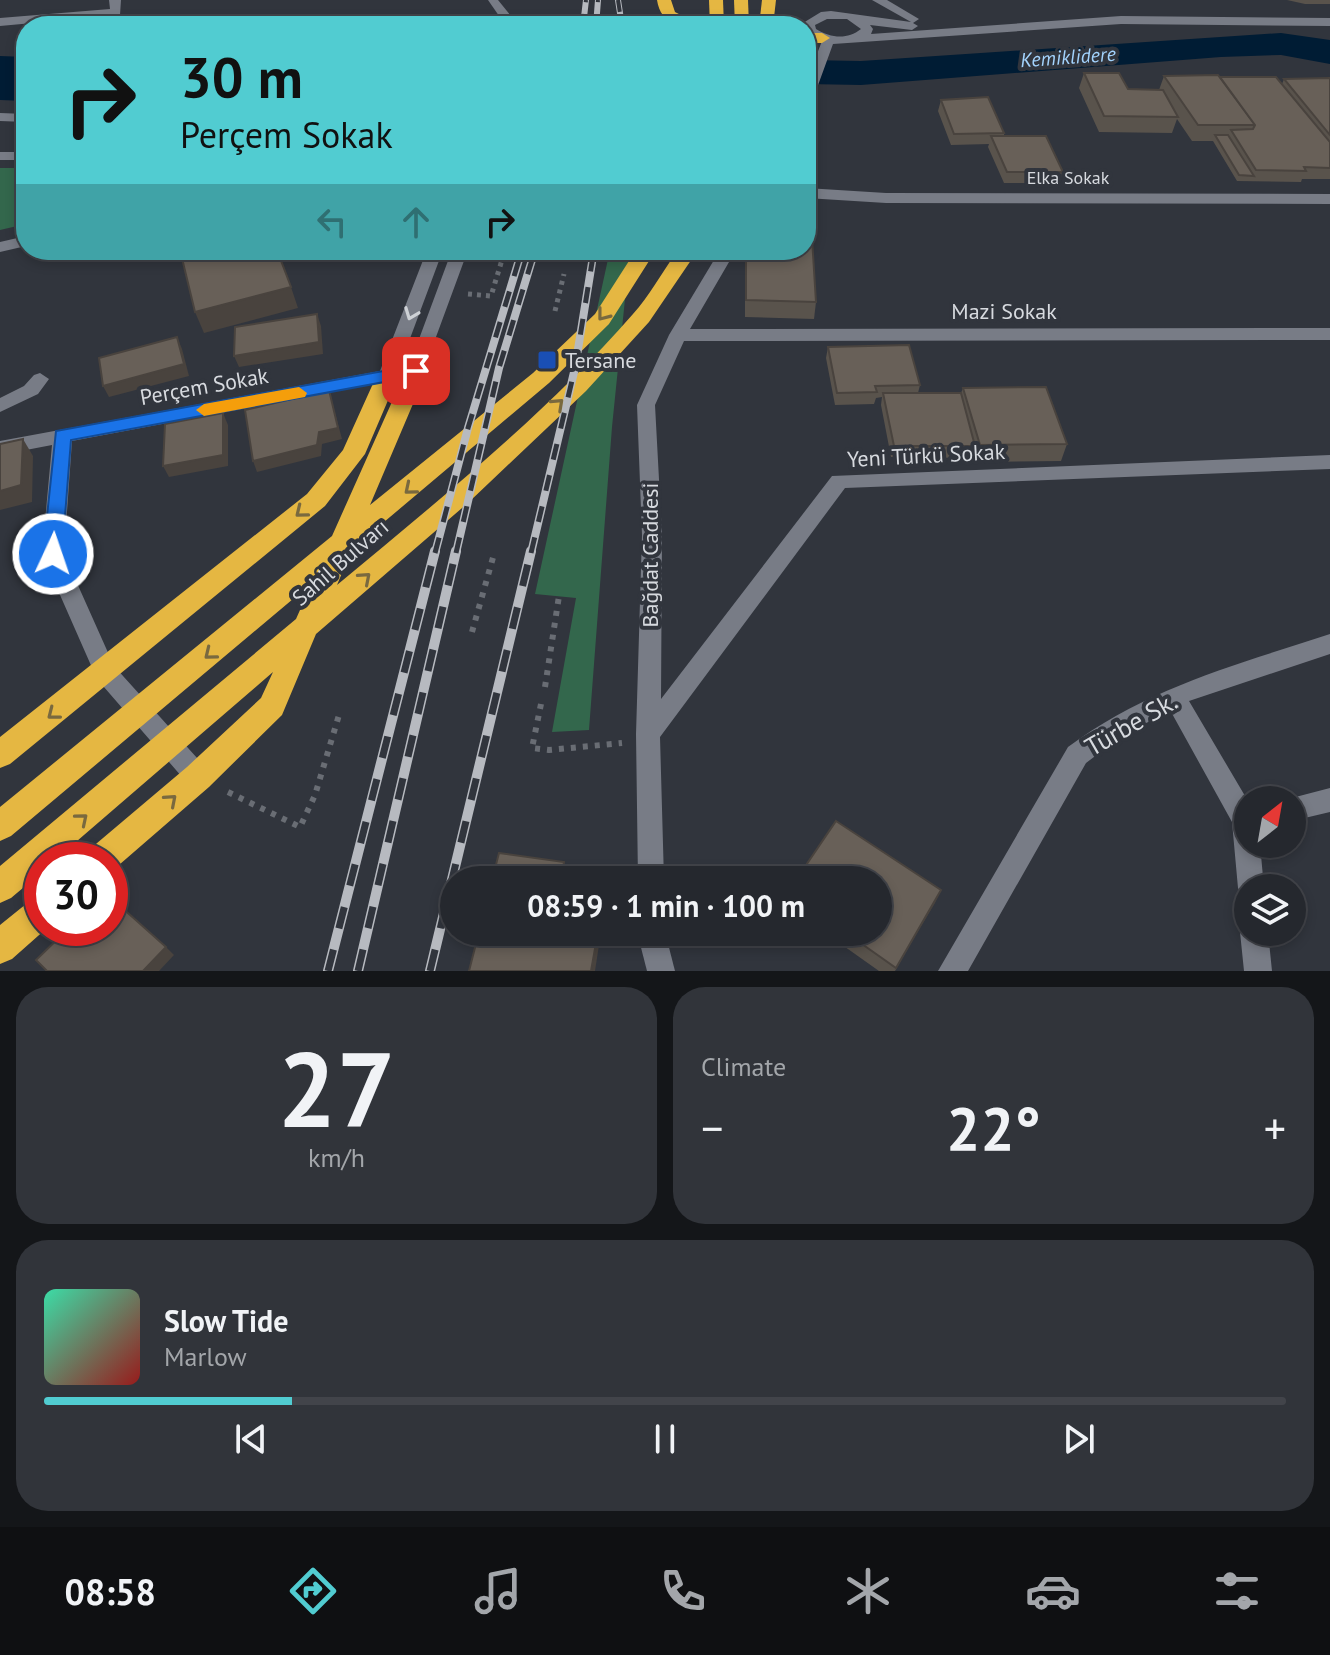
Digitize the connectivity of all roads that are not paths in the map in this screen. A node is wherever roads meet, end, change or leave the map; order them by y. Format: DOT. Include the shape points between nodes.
graph roads {
  1 [pos="115,0"];
  2 [pos="878,0"];
  3 [pos="691,4"];
  4 [pos="70,16"];
  5 [pos="692,16"];
  6 [pos="814,16"];
  7 [pos="859,20"];
  8 [pos="1330,22"];
  9 [pos="1004,28"];
  10 [pos="853,39"];
  11 [pos="820,42"];
  12 [pos="816,194"];
  13 [pos="1330,199"];
  14 [pos="431,260"];
  15 [pos="457,260"];
  16 [pos="640,260"];
  17 [pos="681,260"];
  18 [pos="722,260"];
  19 [pos="1330,334"];
  20 [pos="678,335"];
  21 [pos="416,371"];
  22 [pos="387,377"];
  23 [pos="40,379"];
  24 [pos="0,406"];
  25 [pos="63,435"];
  26 [pos="0,448"];
  27 [pos="1330,462"];
  28 [pos="1330,644"];
  29 [pos="105,672"];
  30 [pos="1174,696"];
  31 [pos="648,737"];
  32 [pos="0,755"];
  33 [pos="198,777"];
  34 [pos="1234,798"];
  35 [pos="1330,800"];
  36 [pos="1306,806"];
  37 [pos="0,826"];
  38 [pos="122,842"];
  39 [pos="651,866"];
  40 [pos="0,887"];
  41 [pos="24,926"];
  42 [pos="655,946"];
  43 [pos="1255,946"];
  44 [pos="0,947"];
  45 [pos="661,971"];
  46 [pos="952,971"];
  47 [pos="1258,971"];
  1 -- 4 [label="street" via="116,12"];
  2 -- 9 [label="street" via="903,16 928,23"];
  3 -- 5 [label="highway"];
  6 -- 7 [label="street" via="816,11 848,10"];
  7 -- 9 [label="street" via="948,29"];
  7 -- 10 [label="street" via="867,29"];
  8 -- 9 [label="street" via="1121,20"];
  9 -- 10 [label="street"];
  10 -- 11 [label="street"];
  12 -- 13 [label="street, Elka Sokak"];
  14 -- 22 [label="street, one-way"];
  15 -- 21 [label="street"];
  16 -- 37 [label="highway, Sahil Bulvarı, one-way" via="602,319 541,378"];
  40 -- 17 [label="highway, Sahil Bulvarı, one-way" via="460,496 578,386 642,317"];
  18 -- 20 [label="street, Bağdat Caddesi"];
  19 -- 20 [label="street, Mazi Sokak"];
  20 -- 31 [label="street, Bağdat Caddesi" via="646,405 652,535"];
  21 -- 22 [label="street, Perçem Sokak"];
  21 -- 33 [label="highway" via="272,706"];
  22 -- 25 [label="street, Perçem Sokak"];
  22 -- 29 [label="highway, one-way" via="353,454 316,500"];
  23 -- 24 [label="street" via="31,390"];
  25 -- 26 [label="street, Perçem Sokak"];
  25 -- 29 [label="street" via="53,554"];
  27 -- 31 [label="street, Yeni Türkü Sokak" via="839,481"];
  28 -- 30 [label="street, Türbe Sk."];
  29 -- 32 [label="highway, one-way"];
  29 -- 33 [label="street"];
  30 -- 34 [label="street"];
  30 -- 46 [label="street, Türbe Sk." via="1110,730 1077,755"];
  31 -- 39 [label="street, Bağdat Caddesi"];
  38 -- 33 [label="highway, one-way"];
  35 -- 36 [label="street"];
  41 -- 44 [label="highway"];
  42 -- 45 [label="street"];
  43 -- 47 [label="street"];
}
